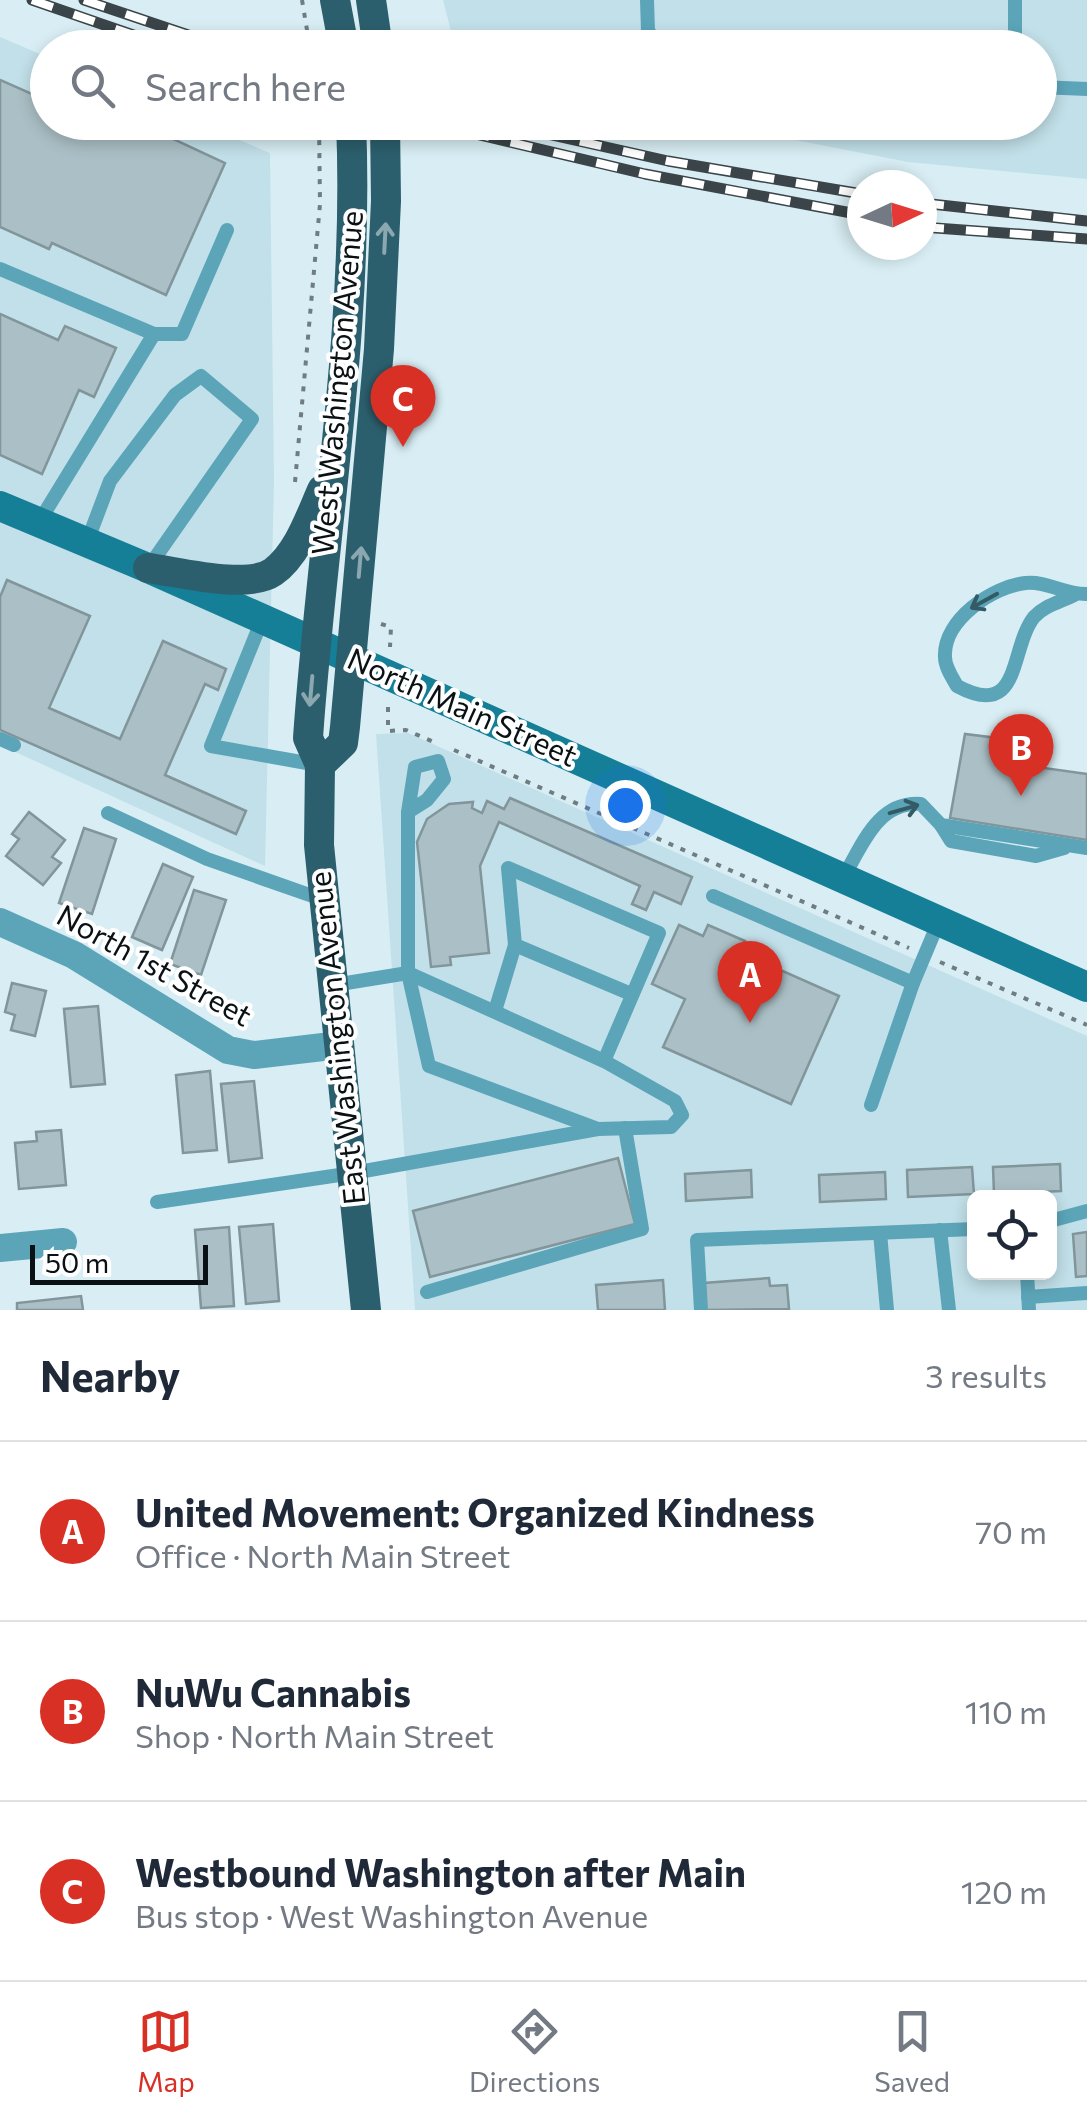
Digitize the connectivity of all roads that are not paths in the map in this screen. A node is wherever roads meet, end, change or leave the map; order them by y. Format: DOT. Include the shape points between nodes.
graph roads {
  1 [pos="335,0"];
  2 [pos="371,0"];
  3 [pos="647,0"];
  4 [pos="1015,0"];
  5 [pos="341,30"];
  6 [pos="375,30"];
  7 [pos="648,30"];
  8 [pos="1015,30"];
  9 [pos="1057,87"];
  10 [pos="1087,88"];
  11 [pos="351,140"];
  12 [pos="384,140"];
  13 [pos="228,230"];
  14 [pos="0,269"];
  15 [pos="154,334"];
  16 [pos="333,464"];
  17 [pos="0,506"];
  18 [pos="38,522"];
  19 [pos="87,542"];
  20 [pos="148,568"];
  21 [pos="1081,594"];
  22 [pos="262,620"];
  23 [pos="316,644"];
  24 [pos="352,659"];
  25 [pos="320,766"];
  26 [pos="408,812"];
  27 [pos="108,813"];
  28 [pos="1080,847"];
  29 [pos="842,878"];
  30 [pos="713,896"];
  31 [pos="324,900"];
  32 [pos="939,921"];
  33 [pos="0,922"];
  34 [pos="515,944"];
  35 [pos="408,972"];
  36 [pos="913,983"];
  37 [pos="334,986"];
  38 [pos="1087,987"];
  39 [pos="631,994"];
  40 [pos="494,1011"];
  41 [pos="340,1045"];
  42 [pos="604,1061"];
  43 [pos="871,1105"];
  44 [pos="625,1128"];
  45 [pos="598,1129"];
  46 [pos="352,1173"];
  47 [pos="157,1202"];
  48 [pos="1087,1211"];
  49 [pos="1057,1218"];
  50 [pos="967,1229"];
  51 [pos="940,1230"];
  52 [pos="880,1233"];
  53 [pos="64,1242"];
  54 [pos="0,1248"];
  55 [pos="427,1292"];
  56 [pos="1087,1292"];
  57 [pos="1029,1303"];
  58 [pos="366,1310"];
  59 [pos="701,1310"];
  60 [pos="888,1310"];
  61 [pos="949,1310"];
  1 -- 5 [label="main road"];
  2 -- 6 [label="main road"];
  3 -- 7 [label="lane"];
  4 -- 8 [label="lane"];
  9 -- 10 [label="lane"];
  11 -- 16 [label="main road, West Washington Avenue" via="352,240"];
  24 -- 12 [label="main road, West Washington Avenue, one-way" via="379,349"];
  13 -- 15 [label="lane" via="182,334"];
  14 -- 15 [label="lane"];
  15 -- 18 [label="lane"];
  16 -- 20 [label="main road" via="306,526 271,573 224,579"];
  16 -- 23 [label="main road, West Washington Avenue"];
  17 -- 18 [label="main road, North Main Street"];
  18 -- 19 [label="main road, North Main Street"];
  19 -- 20 [label="main road, North Main Street"];
  19 -- 20 [label="lane" via="110,481 175,396 201,376 252,419"];
  20 -- 22 [label="main road, North Main Street"];
  21 -- 21 [label="lane, one-way" via="1023,583 983,598 962,614 944,655 956,686 972,694 1000,691 1012,678 1023,633 1042,608"];
  22 -- 23 [label="main road, North Main Street"];
  22 -- 25 [label="lane" via="211,746"];
  23 -- 24 [label="main road, North Main Street"];
  23 -- 25 [label="main road, East Washington Avenue, one-way" via="308,738"];
  24 -- 25 [label="main road" via="344,743"];
  24 -- 29 [label="main road, North Main Street"];
  25 -- 31 [label="main road, East Washington Avenue"];
  26 -- 35 [label="lane"];
  27 -- 31 [label="lane" via="206,859"];
  29 -- 28 [label="lane, one-way" via="869,828 898,807 921,804 940,825"];
  29 -- 32 [label="main road, North Main Street"];
  30 -- 36 [label="lane"];
  31 -- 37 [label="main road, East Washington Avenue"];
  32 -- 36 [label="lane"];
  32 -- 38 [label="main road, North Main Street"];
  33 -- 41 [label="street, North 1st Street" via="74,955 228,1050 254,1055"];
  34 -- 39 [label="lane"];
  34 -- 39 [label="lane" via="508,868 659,932"];
  34 -- 40 [label="lane"];
  35 -- 37 [label="lane"];
  35 -- 40 [label="lane"];
  35 -- 45 [label="lane" via="429,1066"];
  36 -- 43 [label="lane"];
  37 -- 41 [label="main road, East Washington Avenue"];
  39 -- 42 [label="lane"];
  40 -- 42 [label="lane"];
  41 -- 46 [label="main road, East Washington Avenue"];
  42 -- 44 [label="lane" via="675,1101 682,1114 671,1126"];
  44 -- 45 [label="lane"];
  44 -- 55 [label="lane" via="642,1230"];
  45 -- 46 [label="lane"];
  46 -- 47 [label="lane"];
  46 -- 58 [label="main road, East Washington Avenue"];
  48 -- 49 [label="lane"];
  50 -- 51 [label="lane"];
  51 -- 52 [label="lane"];
  51 -- 61 [label="lane"];
  52 -- 59 [label="lane" via="698,1240"];
  52 -- 60 [label="lane"];
  53 -- 54 [label="street"];
  56 -- 57 [label="lane"];
}
